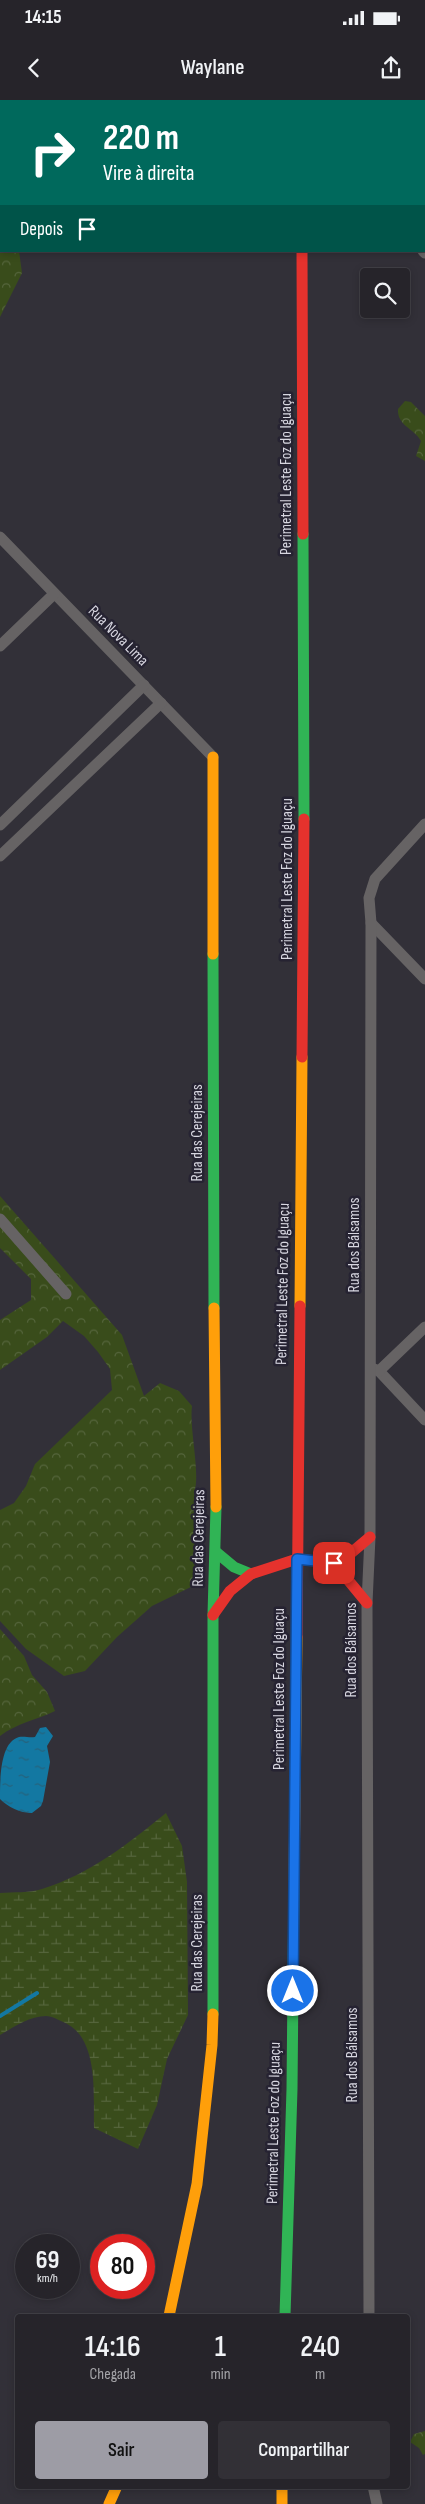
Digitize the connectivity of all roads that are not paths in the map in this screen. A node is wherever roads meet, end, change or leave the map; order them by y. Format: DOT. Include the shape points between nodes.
graph roads {
  1 [pos="302,252"];
  2 [pos="0,537"];
  3 [pos="54,594"];
  4 [pos="0,646"];
  5 [pos="144,685"];
  6 [pos="161,703"];
  7 [pos="213,757"];
  8 [pos="425,824"];
  9 [pos="0,825"];
  10 [pos="0,856"];
  11 [pos="371,924"];
  12 [pos="425,979"];
  13 [pos="0,1219"];
  14 [pos="66,1294"];
  15 [pos="425,1328"];
  16 [pos="375,1370"];
  17 [pos="425,1420"];
  18 [pos="370,1537"];
  19 [pos="216,1552"];
  20 [pos="297,1559"];
  21 [pos="334,1563"];
  22 [pos="251,1574"];
  23 [pos="368,1603"];
  24 [pos="214,1615"];
  25 [pos="169,2314"];
  26 [pos="285,2314"];
  27 [pos="369,2314"];
  28 [pos="115,2489"];
  29 [pos="282,2489"];
  30 [pos="373,2489"];
  31 [pos="109,2504"];
  32 [pos="282,2504"];
  33 [pos="377,2504"];
  1 -- 20 [label="main road, Perimetral Leste Foz do Iguaçu" via="304,894"];
  2 -- 3 [label="street, Rua Nova Lima"];
  3 -- 4 [label="street"];
  3 -- 5 [label="street, Rua Nova Lima"];
  5 -- 6 [label="street, Rua Nova Lima"];
  5 -- 9 [label="street"];
  6 -- 7 [label="street, Rua Nova Lima"];
  6 -- 10 [label="street"];
  7 -- 19 [label="main road, Rua das Cerejeiras"];
  8 -- 11 [label="street, Rua dos Bálsamos" via="375,879 369,898"];
  11 -- 12 [label="street"];
  11 -- 16 [label="street, Rua dos Bálsamos"];
  13 -- 14 [label="street"];
  15 -- 16 [label="street"];
  16 -- 17 [label="street"];
  16 -- 18 [label="street, Rua dos Bálsamos"];
  18 -- 21 [label="main road"];
  18 -- 23 [label="street, Rua dos Bálsamos"];
  19 -- 22 [label="main road"];
  19 -- 24 [label="main road, Rua das Cerejeiras"];
  20 -- 21 [label="main road"];
  20 -- 22 [label="main road"];
  20 -- 26 [label="main road, Perimetral Leste Foz do Iguaçu" via="292,2089"];
  21 -- 23 [label="main road"];
  22 -- 24 [label="main road" via="230,1591"];
  23 -- 27 [label="street, Rua dos Bálsamos"];
  24 -- 25 [label="main road, Rua das Cerejeiras" via="212,2045 196,2184"];
  28 -- 31 [label="main road"];
  29 -- 32 [label="main road"];
  30 -- 33 [label="street"];
}
